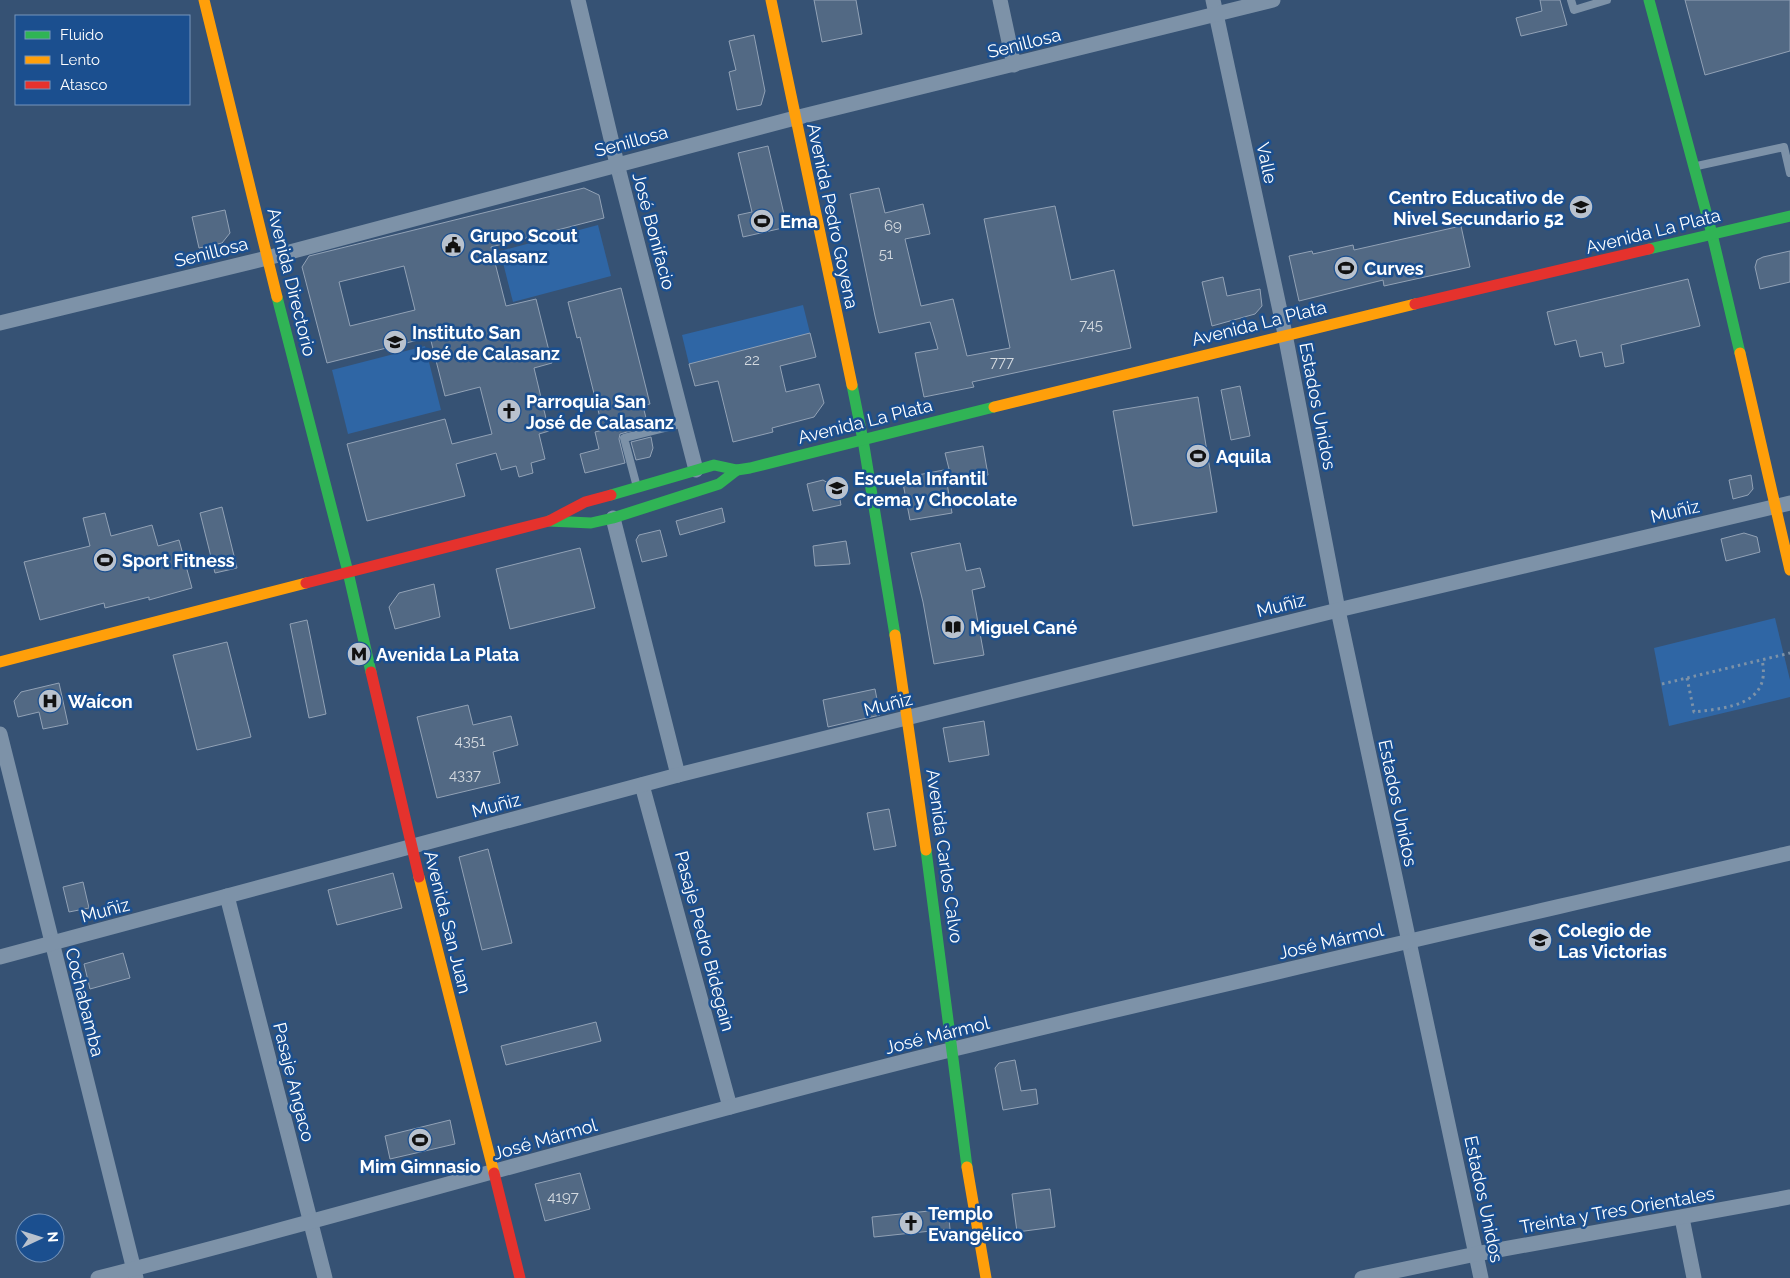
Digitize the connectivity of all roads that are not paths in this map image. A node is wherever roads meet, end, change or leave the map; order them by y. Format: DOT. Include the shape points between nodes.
graph roads {
  1 [pos="204,0"];
  2 [pos="578,0"];
  3 [pos="771,0"];
  4 [pos="1000,0"];
  5 [pos="1273,0"];
  6 [pos="1571,0"];
  7 [pos="1607,0"];
  8 [pos="1649,0"];
  9 [pos="1214,7"];
  10 [pos="1014,65"];
  11 [pos="795,118"];
  12 [pos="617,164"];
  13 [pos="1694,167"];
  14 [pos="1790,173"];
  15 [pos="1790,216"];
  16 [pos="1712,234"];
  17 [pos="266,258"];
  18 [pos="0,323"];
  19 [pos="1285,334"];
  20 [pos="684,423"];
  21 [pos="864,440"];
  22 [pos="696,470"];
  23 [pos="737,470"];
  24 [pos="637,487"];
  25 [pos="1783,504"];
  26 [pos="631,512"];
  27 [pos="613,518"];
  28 [pos="549,521"];
  29 [pos="1790,570"];
  30 [pos="348,572"];
  31 [pos="1338,610"];
  32 [pos="0,662"];
  33 [pos="909,718"];
  34 [pos="0,734"];
  35 [pos="678,776"];
  36 [pos="642,785"];
  37 [pos="412,848"];
  38 [pos="1790,853"];
  39 [pos="227,896"];
  40 [pos="1409,942"];
  41 [pos="51,944"];
  42 [pos="0,957"];
  43 [pos="953,1050"];
  44 [pos="730,1107"];
  45 [pos="494,1173"];
  46 [pos="1790,1196"];
  47 [pos="1682,1218"];
  48 [pos="311,1222"];
  49 [pos="1476,1254"];
  50 [pos="135,1274"];
  51 [pos="98,1278"];
  52 [pos="325,1278"];
  53 [pos="520,1278"];
  54 [pos="986,1278"];
  55 [pos="1362,1278"];
  56 [pos="1482,1278"];
  57 [pos="1694,1278"];
  1 -- 17 [label="main road, Avenida Directorio"];
  2 -- 12 [label="street, José Bonifacio"];
  3 -- 11 [label="main road, Avenida Pedro Goyena"];
  4 -- 10 [label="street"];
  5 -- 9 [label="street, Senillosa"];
  6 -- 7 [label="lane" via="1574,10"];
  8 -- 13 [label="main road"];
  9 -- 10 [label="street, Senillosa"];
  9 -- 19 [label="street, Valle"];
  10 -- 11 [label="street, Senillosa"];
  11 -- 12 [label="street, Senillosa"];
  11 -- 21 [label="main road, Avenida Pedro Goyena"];
  12 -- 17 [label="street, Senillosa"];
  12 -- 20 [label="street, José Bonifacio"];
  13 -- 14 [label="lane" via="1784,147"];
  13 -- 16 [label="main road"];
  15 -- 16 [label="main road, Avenida La Plata"];
  16 -- 19 [label="main road, Avenida La Plata"];
  16 -- 25 [label="main road"];
  17 -- 18 [label="street, Senillosa"];
  17 -- 30 [label="main road, Avenida Directorio"];
  19 -- 21 [label="main road, Avenida La Plata"];
  19 -- 31 [label="street, Estados Unidos"];
  20 -- 22 [label="street, José Bonifacio"];
  20 -- 24 [label="lane" via="624,438"];
  21 -- 23 [label="main road, Avenida La Plata"];
  21 -- 33 [label="main road, Avenida Carlos Calvo"];
  22 -- 23 [label="main road, Avenida La Plata" via="714,465"];
  22 -- 24 [label="main road, Avenida La Plata"];
  22 -- 26 [label="main road" via="698,478 693,483 644,498"];
  23 -- 26 [label="main road, Avenida La Plata" via="719,484"];
  24 -- 28 [label="main road, Avenida La Plata" via="585,502"];
  25 -- 29 [label="main road"];
  25 -- 31 [label="street, Muñiz"];
  26 -- 27 [label="main road, Avenida La Plata"];
  27 -- 28 [label="main road, Avenida La Plata" via="591,523"];
  27 -- 35 [label="street"];
  28 -- 30 [label="main road, Avenida La Plata"];
  30 -- 32 [label="main road, Avenida La Plata"];
  30 -- 37 [label="main road, Avenida San Juan"];
  31 -- 33 [label="street, Muñiz"];
  31 -- 40 [label="street, Estados Unidos"];
  33 -- 35 [label="street, Muñiz"];
  33 -- 43 [label="main road, Avenida Carlos Calvo"];
  34 -- 41 [label="street, Cochabamba"];
  35 -- 36 [label="street, Muñiz"];
  36 -- 37 [label="street, Muñiz"];
  36 -- 44 [label="street, Pasaje Pedro Bidegain"];
  37 -- 39 [label="street, Muñiz"];
  37 -- 45 [label="main road, Avenida San Juan"];
  38 -- 40 [label="street, José Mármol"];
  39 -- 41 [label="street, Muñiz"];
  39 -- 48 [label="street, Pasaje Angaco"];
  40 -- 43 [label="street, José Mármol"];
  40 -- 49 [label="street, Estados Unidos"];
  41 -- 42 [label="street, Muñiz"];
  41 -- 50 [label="street, Cochabamba"];
  43 -- 44 [label="street, José Mármol"];
  43 -- 54 [label="main road, Avenida Carlos Calvo" via="962,1137"];
  44 -- 45 [label="street, José Mármol"];
  45 -- 48 [label="street, José Mármol"];
  45 -- 53 [label="main road, Avenida San Juan"];
  46 -- 47 [label="street, Treinta y Tres Orientales"];
  47 -- 49 [label="street, Treinta y Tres Orientales"];
  47 -- 57 [label="street"];
  48 -- 50 [label="street, José Mármol"];
  48 -- 52 [label="street, Pasaje Angaco"];
  49 -- 55 [label="street, Treinta y Tres Orientales"];
  49 -- 56 [label="street, Estados Unidos"];
  50 -- 51 [label="street, José Mármol"];
}
